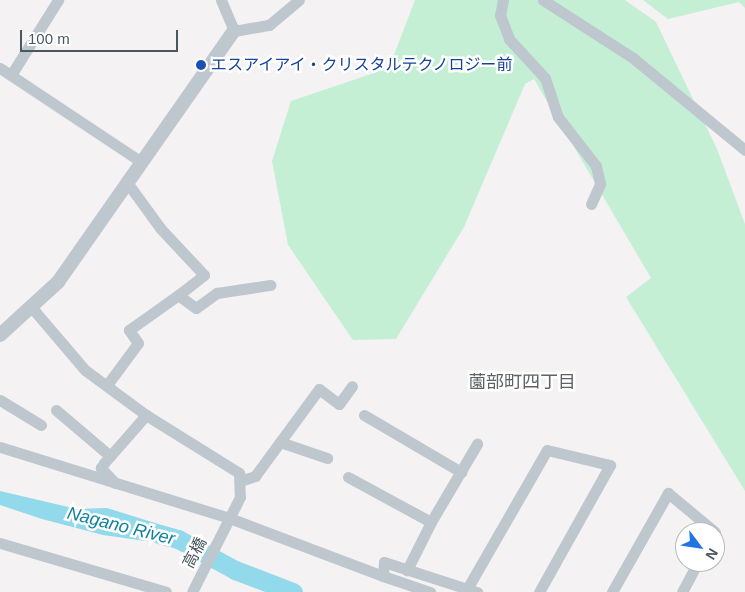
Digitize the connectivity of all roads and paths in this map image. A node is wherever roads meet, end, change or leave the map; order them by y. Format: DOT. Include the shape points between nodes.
graph roads {
  1 [pos="58,0"];
  2 [pos="221,0"];
  3 [pos="299,0"];
  4 [pos="503,0"];
  5 [pos="542,0"];
  6 [pos="234,31"];
  7 [pos="0,68"];
  8 [pos="11,75"];
  9 [pos="745,150"];
  10 [pos="140,162"];
  11 [pos="126,181"];
  12 [pos="591,204"];
  13 [pos="270,285"];
  14 [pos="178,295"];
  15 [pos="33,309"];
  16 [pos="0,335"];
  17 [pos="107,385"];
  18 [pos="352,386"];
  19 [pos="0,400"];
  20 [pos="56,410"];
  21 [pos="146,415"];
  22 [pos="364,415"];
  23 [pos="41,425"];
  24 [pos="280,442"];
  25 [pos="477,444"];
  26 [pos="0,447"];
  27 [pos="110,456"];
  28 [pos="327,458"];
  29 [pos="460,472"];
  30 [pos="348,477"];
  31 [pos="243,480"];
  32 [pos="115,483"];
  33 [pos="232,519"];
  34 [pos="431,522"];
  35 [pos="703,522"];
  36 [pos="0,543"];
  37 [pos="407,570"];
  38 [pos="693,572"];
  39 [pos="383,576"];
  40 [pos="193,591"];
  41 [pos="472,591"];
  42 [pos="166,592"];
  43 [pos="430,592"];
  44 [pos="539,592"];
  45 [pos="612,592"];
  46 [pos="682,592"];
  1 -- 8 [label="street"];
  2 -- 6 [label="street"];
  3 -- 6 [label="street" via="269,25"];
  4 -- 12 [label="street" via="500,15 509,39 545,78 558,117 596,166 600,184"];
  5 -- 9 [label="street" via="633,58"];
  6 -- 10 [label="street"];
  7 -- 8 [label="street"];
  8 -- 10 [label="street"];
  10 -- 11 [label="street"];
  11 -- 14 [label="street" via="160,229 204,275"];
  11 -- 15 [label="street" via="75,259"];
  13 -- 14 [label="street" via="217,293 196,308"];
  14 -- 17 [label="street" via="129,330 138,343"];
  15 -- 16 [label="street"];
  15 -- 17 [label="street" via="69,354"];
  17 -- 21 [label="street"];
  18 -- 24 [label="street" via="339,404 319,389"];
  19 -- 23 [label="street"];
  20 -- 27 [label="street"];
  21 -- 27 [label="street"];
  21 -- 31 [label="street" via="233,467"];
  22 -- 29 [label="street"];
  24 -- 28 [label="street"];
  24 -- 31 [label="street" via="255,476"];
  25 -- 29 [label="street"];
  26 -- 32 [label="street"];
  27 -- 32 [label="street" via="101,468"];
  29 -- 34 [label="street"];
  30 -- 34 [label="street"];
  31 -- 33 [label="street, 高橋"];
  32 -- 33 [label="street"];
  33 -- 39 [label="street"];
  33 -- 40 [label="street, 高橋"];
  34 -- 37 [label="street"];
  35 -- 45 [label="street" via="668,493"];
  36 -- 42 [label="street"];
  37 -- 39 [label="street" via="384,562"];
  37 -- 41 [label="street"];
  38 -- 46 [label="street"];
  39 -- 43 [label="street"];
  41 -- 44 [label="street" via="547,450 610,464"];
}
